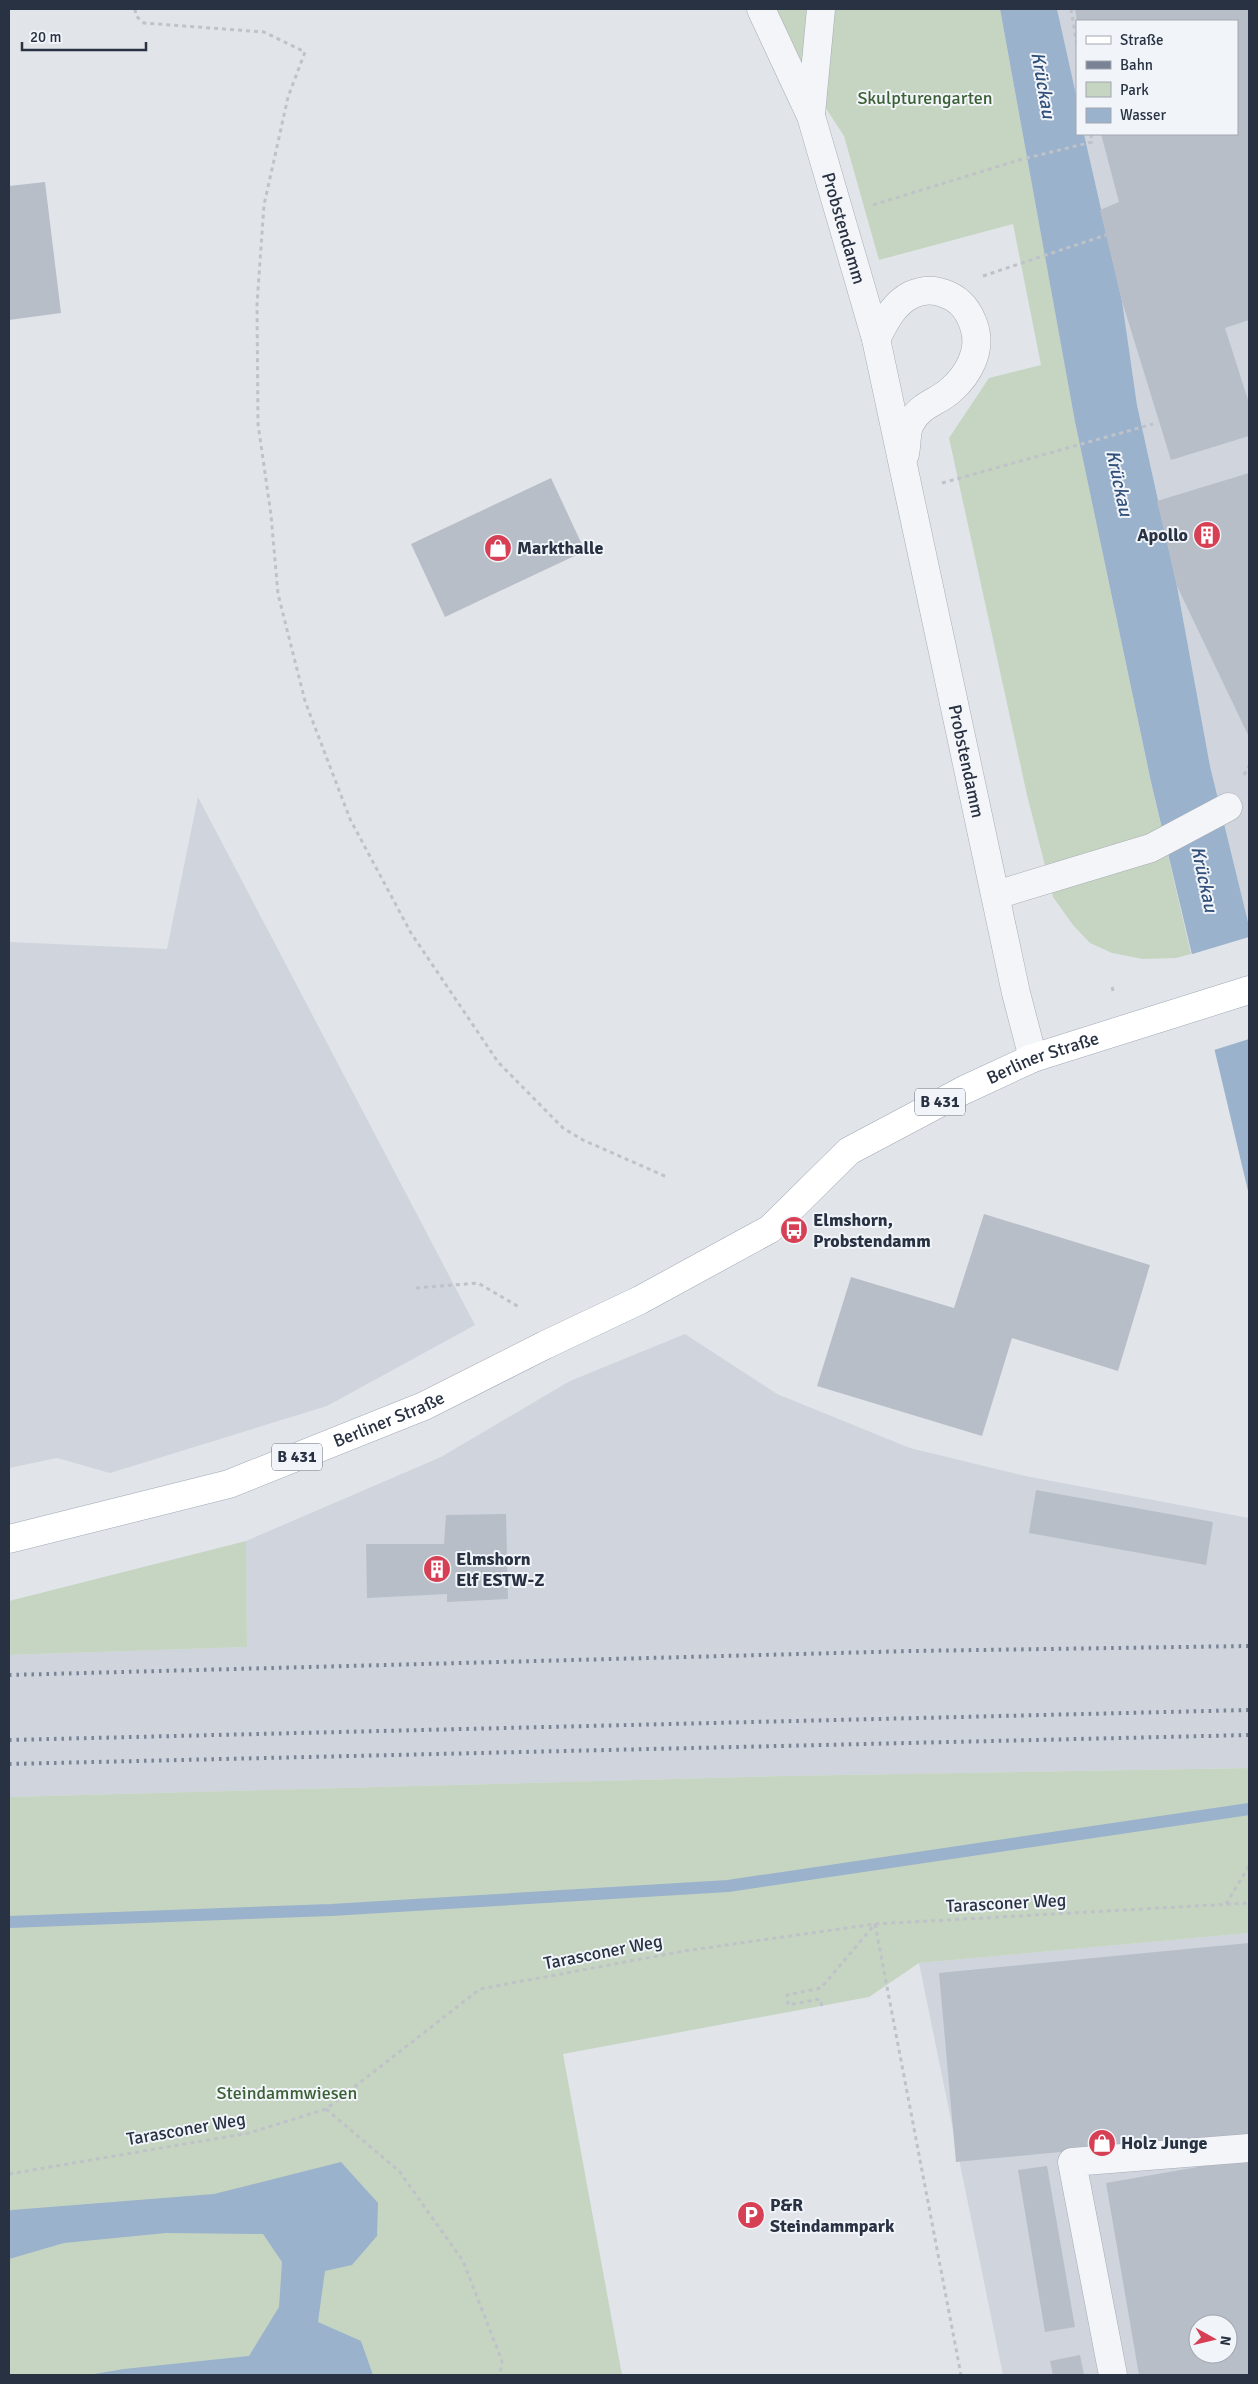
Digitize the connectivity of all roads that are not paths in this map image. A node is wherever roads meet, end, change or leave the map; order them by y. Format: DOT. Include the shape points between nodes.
graph roads {
  1 [pos="761,9"];
  2 [pos="821,9"];
  3 [pos="811,116"];
  4 [pos="876,340"];
  5 [pos="904,464"];
  6 [pos="1228,807"];
  7 [pos="996,895"];
  8 [pos="1249,990"];
  9 [pos="1033,1058"];
  10 [pos="9,1539"];
  11 [pos="1249,2148"];
  12 [pos="1113,2375"];
  1 -- 3 [label="street, Probstendamm"];
  2 -- 3 [label="street, Probstendamm"];
  3 -- 4 [label="street, Probstendamm"];
  4 -- 5 [label="street, Probstendamm"];
  4 -- 5 [label="street, Probstendamm" via="889,314 904,299 922,290 938,291 956,299 969,312 976,333 976,353 967,372 950,391 926,405 910,424"];
  5 -- 7 [label="street, Probstendamm"];
  6 -- 7 [label="street" via="1151,848"];
  7 -- 9 [label="street, Probstendamm"];
  8 -- 9 [label="main road, Berliner Straße / B 431"];
  9 -- 10 [label="main road, Berliner Straße / B 431" via="964,1090 849,1151 770,1229 640,1300 424,1406 229,1484"];
  11 -- 12 [label="street" via="1072,2162"];
}
